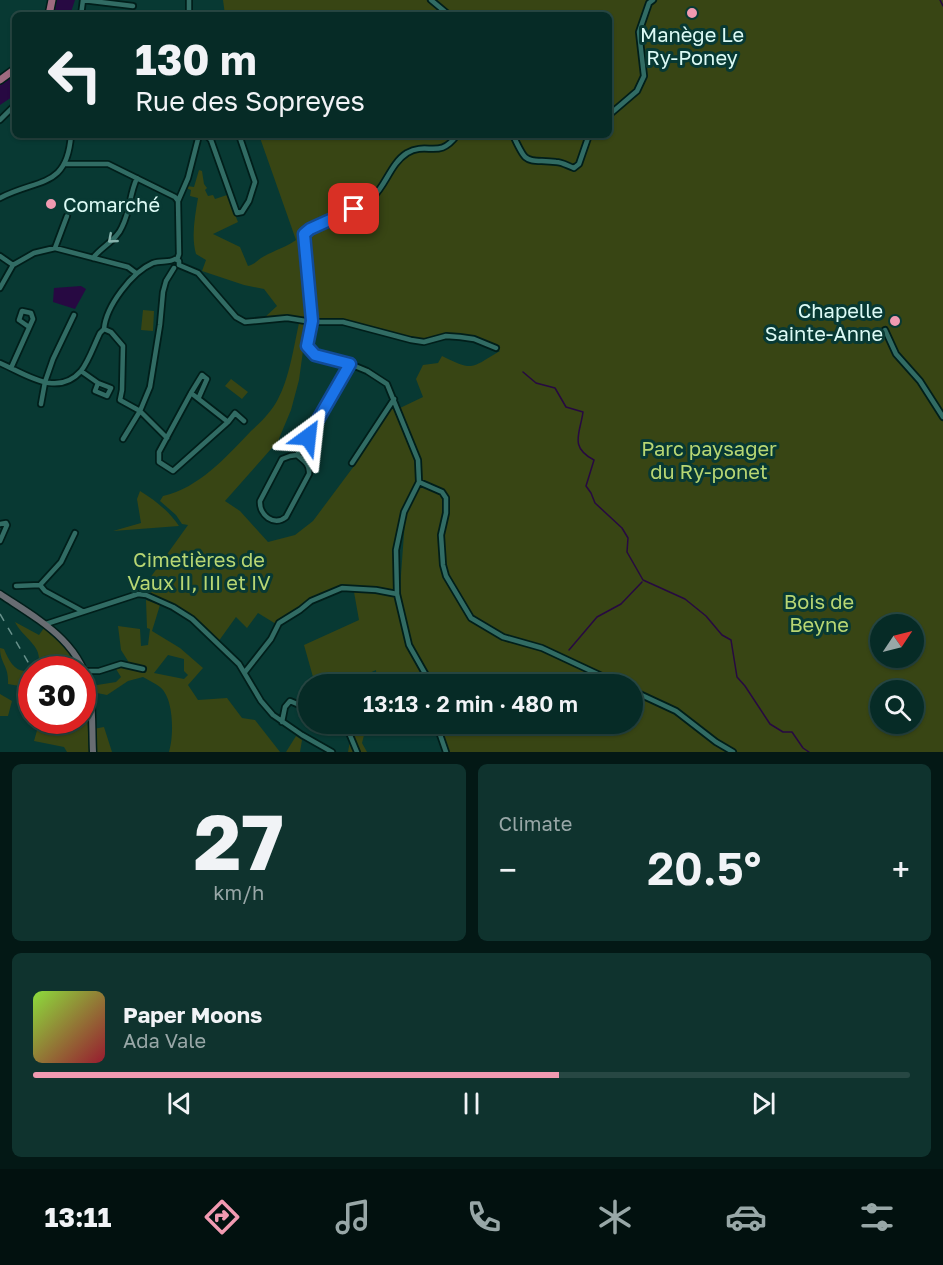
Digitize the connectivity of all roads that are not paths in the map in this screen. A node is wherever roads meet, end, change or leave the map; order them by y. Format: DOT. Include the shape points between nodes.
graph roads {
  1 [pos="83,0"];
  2 [pos="431,0"];
  3 [pos="653,0"];
  4 [pos="133,6"];
  5 [pos="445,12"];
  6 [pos="12,108"];
  7 [pos="612,112"];
  8 [pos="0,120"];
  9 [pos="71,138"];
  10 [pos="198,138"];
  11 [pos="209,138"];
  12 [pos="240,138"];
  13 [pos="454,138"];
  14 [pos="514,138"];
  15 [pos="588,138"];
  16 [pos="66,164"];
  17 [pos="137,178"];
  18 [pos="0,198"];
  19 [pos="178,201"];
  20 [pos="67,216"];
  21 [pos="56,248"];
  22 [pos="0,256"];
  23 [pos="93,258"];
  24 [pos="177,260"];
  25 [pos="171,262"];
  26 [pos="13,265"];
  27 [pos="177,267"];
  28 [pos="136,273"];
  29 [pos="0,288"];
  30 [pos="74,315"];
  31 [pos="312,321"];
  32 [pos="29,327"];
  33 [pos="104,329"];
  34 [pos="885,330"];
  35 [pos="496,348"];
  36 [pos="0,363"];
  37 [pos="350,364"];
  38 [pos="11,368"];
  39 [pos="81,371"];
  40 [pos="45,382"];
  41 [pos="98,382"];
  42 [pos="192,393"];
  43 [pos="199,397"];
  44 [pos="394,399"];
  45 [pos="42,404"];
  46 [pos="140,411"];
  47 [pos="943,417"];
  48 [pos="244,421"];
  49 [pos="228,422"];
  50 [pos="167,438"];
  51 [pos="123,439"];
  52 [pos="297,455"];
  53 [pos="352,463"];
  54 [pos="419,482"];
  55 [pos="0,524"];
  56 [pos="75,533"];
  57 [pos="0,541"];
  58 [pos="40,585"];
  59 [pos="16,586"];
  60 [pos="0,594"];
  61 [pos="397,594"];
  62 [pos="82,611"];
  63 [pos="46,624"];
  64 [pos="75,656"];
  65 [pos="143,669"];
  66 [pos="96,671"];
  67 [pos="245,672"];
  68 [pos="425,674"];
  69 [pos="598,674"];
  70 [pos="643,696"];
  71 [pos="298,704"];
  72 [pos="282,722"];
  73 [pos="92,734"];
  74 [pos="350,734"];
  75 [pos="440,734"];
  76 [pos="93,752"];
  77 [pos="332,752"];
  78 [pos="357,752"];
  79 [pos="446,752"];
  80 [pos="733,752"];
  1 -- 4 [label="street"];
  2 -- 5 [label="street"];
  3 -- 7 [label="street" via="639,32 644,76 637,91"];
  6 -- 8 [label="street"];
  9 -- 16 [label="street"];
  10 -- 19 [label="street"];
  11 -- 12 [label="street" via="237,213 246,206 255,182"];
  13 -- 31 [label="street" via="439,150 427,148 407,153 370,200 307,231 303,239"];
  14 -- 15 [label="street" via="528,160 574,168"];
  16 -- 17 [label="street" via="108,164"];
  16 -- 18 [label="street" via="49,179"];
  17 -- 19 [label="street"];
  17 -- 23 [label="street, one-way" via="121,230"];
  19 -- 24 [label="street"];
  20 -- 21 [label="street"];
  21 -- 23 [label="street"];
  21 -- 26 [label="street" via="34,253"];
  22 -- 26 [label="street"];
  23 -- 28 [label="street" via="128,267"];
  24 -- 25 [label="street"];
  24 -- 27 [label="street"];
  25 -- 27 [label="street" via="171,266"];
  25 -- 28 [label="street" via="157,262"];
  26 -- 29 [label="street"];
  27 -- 31 [label="street" via="200,274 240,321"];
  27 -- 46 [label="street" via="163,292 154,370"];
  28 -- 33 [label="street" via="118,296"];
  30 -- 40 [label="street"];
  31 -- 35 [label="street" via="343,322 424,342 446,336 474,339"];
  31 -- 37 [label="street" via="309,349 315,355"];
  32 -- 38 [label="street"];
  33 -- 39 [label="street"];
  33 -- 46 [label="street" via="123,346 120,400"];
  34 -- 47 [label="street" via="896,354 920,381"];
  36 -- 38 [label="street"];
  37 -- 44 [label="street" via="387,384"];
  37 -- 52 [label="street"];
  38 -- 40 [label="street"];
  39 -- 40 [label="street" via="65,384"];
  39 -- 41 [label="street"];
  40 -- 45 [label="street"];
  42 -- 43 [label="street"];
  42 -- 43 [label="street" via="202,375 207,379"];
  42 -- 50 [label="street"];
  43 -- 49 [label="street"];
  44 -- 53 [label="street"];
  44 -- 54 [label="street" via="418,460"];
  46 -- 50 [label="street"];
  46 -- 51 [label="street"];
  48 -- 49 [label="street" via="235,413"];
  49 -- 50 [label="street" via="172,471 158,458"];
  52 -- 52 [label="street" via="282,459 260,501 262,514 275,521 286,517 309,474 310,468"];
  54 -- 61 [label="street" via="404,512 396,550"];
  54 -- 69 [label="street" via="442,492 446,498 441,535 443,565 469,615 503,637 542,648"];
  55 -- 57 [label="street" via="7,525"];
  56 -- 58 [label="street" via="61,562"];
  58 -- 59 [label="street"];
  58 -- 62 [label="street"];
  60 -- 63 [label="main road"];
  61 -- 67 [label="street" via="342,588 311,601 279,623"];
  61 -- 68 [label="street" via="409,645"];
  62 -- 63 [label="street"];
  62 -- 67 [label="street" via="146,595 192,619"];
  63 -- 64 [label="main road"];
  65 -- 66 [label="street" via="120,664"];
  67 -- 72 [label="street" via="261,701"];
  70 -- 80 [label="street" via="676,711"];
  71 -- 72 [label="street" via="290,701"];
  72 -- 77 [label="street"];
  73 -- 76 [label="main road"];
  74 -- 78 [label="street"];
  75 -- 79 [label="street"];
}
